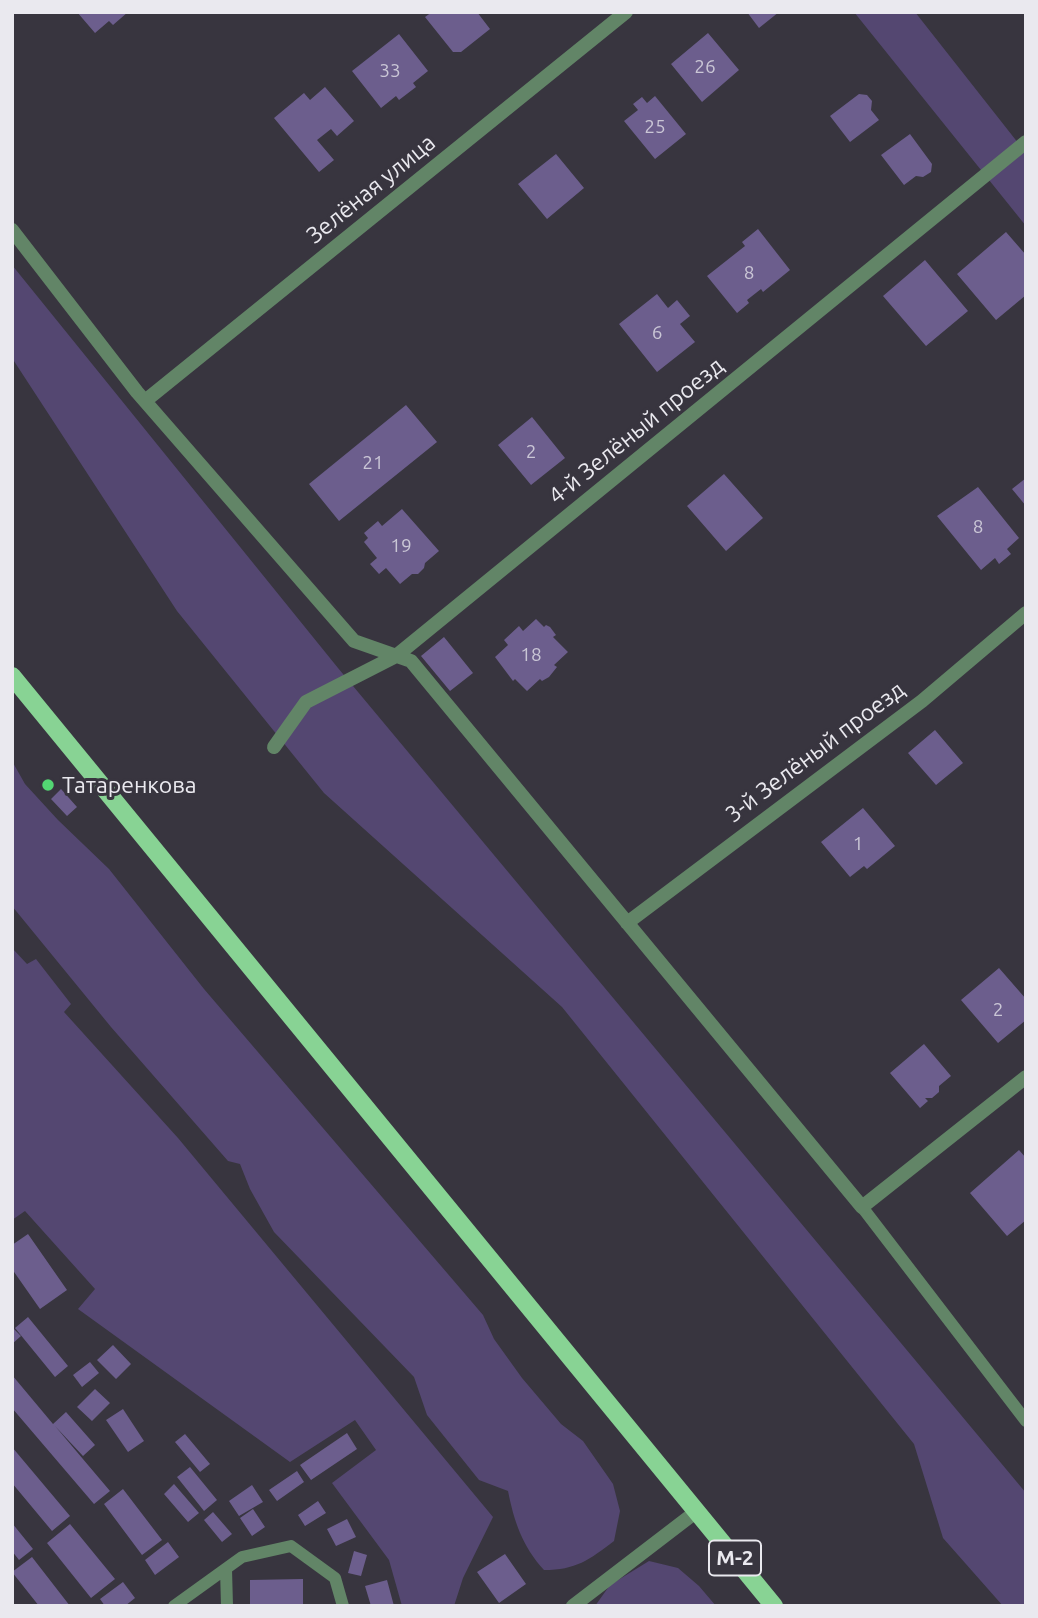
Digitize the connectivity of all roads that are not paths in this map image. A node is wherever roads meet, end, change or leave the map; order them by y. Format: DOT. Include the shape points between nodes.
graph roads {
  1 [pos="626,12"];
  2 [pos="1026,142"];
  3 [pos="12,230"];
  4 [pos="145,401"];
  5 [pos="1026,613"];
  6 [pos="396,656"];
  7 [pos="12,676"];
  8 [pos="274,747"];
  9 [pos="627,922"];
  10 [pos="1026,1077"];
  11 [pos="862,1207"];
  12 [pos="1026,1420"];
  13 [pos="697,1511"];
  14 [pos="226,1569"];
  15 [pos="174,1606"];
  16 [pos="227,1606"];
  17 [pos="343,1606"];
  18 [pos="573,1606"];
  19 [pos="774,1606"];
  1 -- 4 [label="street, Зелёная улица"];
  2 -- 6 [label="street, 4-й Зелёный проезд"];
  3 -- 4 [label="street"];
  4 -- 6 [label="street" via="354,641"];
  5 -- 9 [label="street, 3-й Зелёный проезд" via="922,701"];
  6 -- 8 [label="street, 4-й Зелёный проезд" via="306,702"];
  6 -- 9 [label="street" via="411,661"];
  7 -- 13 [label="main road"];
  9 -- 11 [label="street"];
  10 -- 11 [label="street"];
  11 -- 12 [label="lane"];
  13 -- 18 [label="street"];
  13 -- 19 [label="main road, М-2"];
  14 -- 15 [label="lane"];
  14 -- 16 [label="lane"];
  14 -- 17 [label="lane" via="242,1557 291,1546 335,1578"];
}
